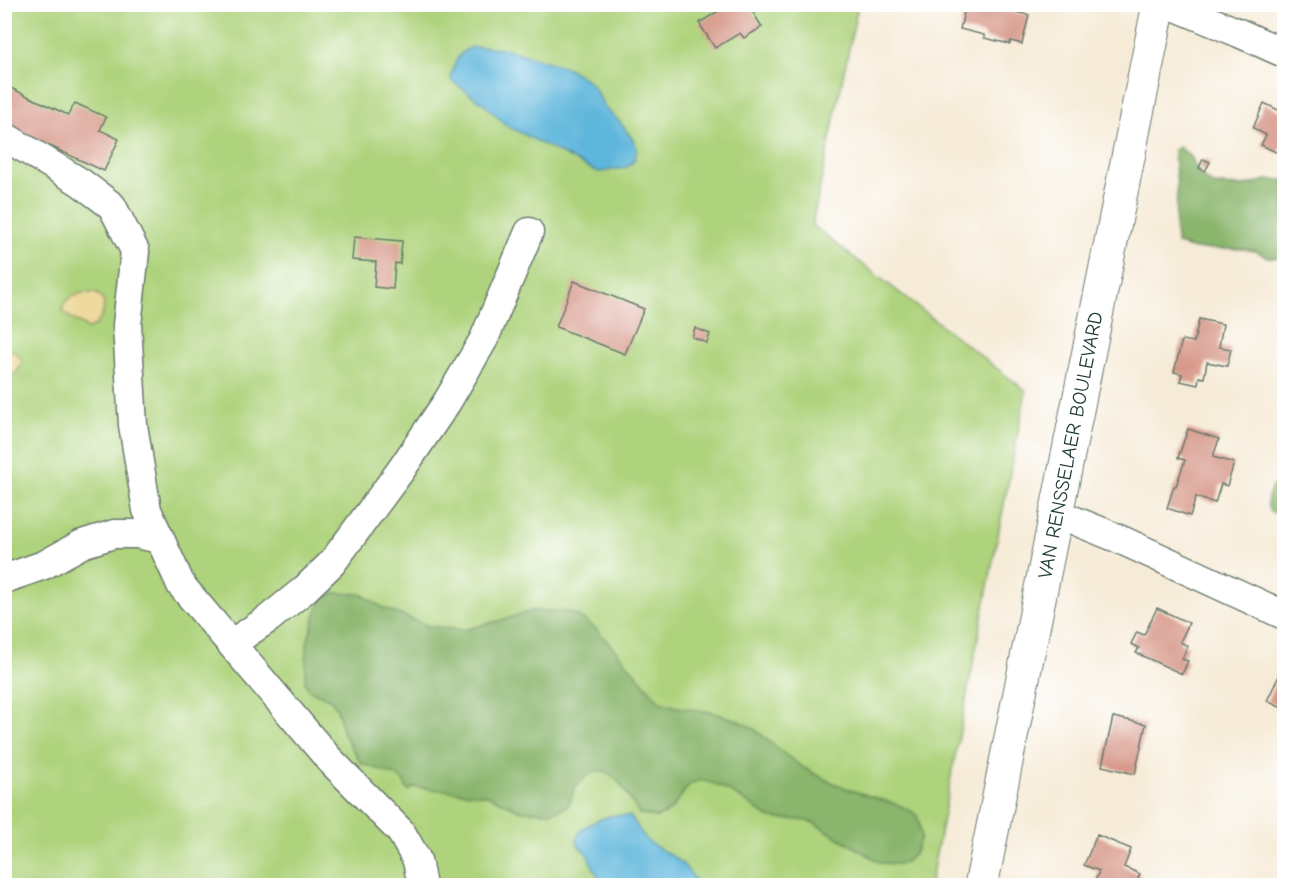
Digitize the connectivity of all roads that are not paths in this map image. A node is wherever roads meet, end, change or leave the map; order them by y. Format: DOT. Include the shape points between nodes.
graph roads {
  1 [pos="1159,4"];
  2 [pos="1169,4"];
  3 [pos="1284,53"];
  4 [pos="4,136"];
  5 [pos="529,232"];
  6 [pos="1056,513"];
  7 [pos="160,539"];
  8 [pos="4,579"];
  9 [pos="1284,615"];
  10 [pos="231,644"];
  11 [pos="422,885"];
  12 [pos="981,885"];
  1 -- 6 [label="main road, VAN RENSSELAER BOULEVARD"];
  2 -- 3 [label="street"];
  4 -- 7 [label="street" via="112,206 135,251 128,325 133,425 147,510"];
  5 -- 10 [label="street" via="484,339 395,479 332,563 268,619"];
  6 -- 9 [label="street"];
  6 -- 12 [label="main road, VAN RENSSELAER BOULEVARD"];
  7 -- 8 [label="street" via="114,534"];
  7 -- 10 [label="street" via="181,585"];
  10 -- 11 [label="street" via="329,759 401,832 417,860"];
}
